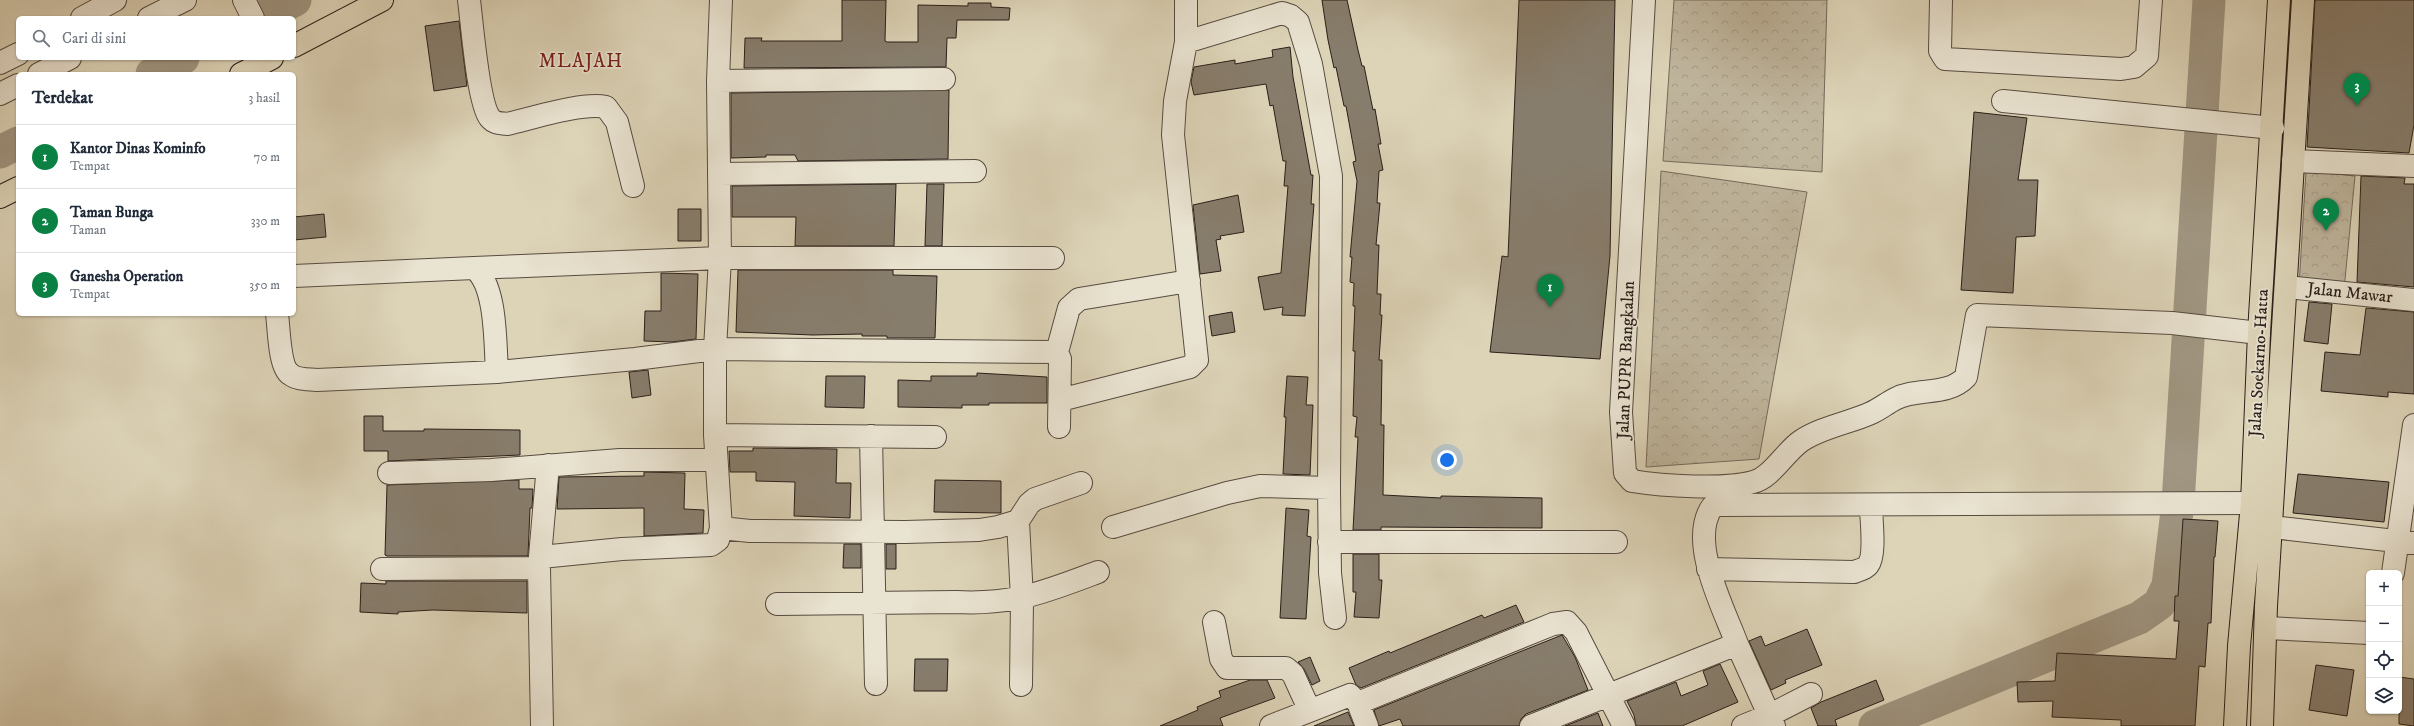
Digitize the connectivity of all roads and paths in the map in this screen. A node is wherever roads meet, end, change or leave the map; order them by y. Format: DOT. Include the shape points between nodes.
graph roads {
  1 [pos="114,0"];
  2 [pos="185,0"];
  3 [pos="382,0"];
  4 [pos="469,0"];
  5 [pos="721,0"];
  6 [pos="1186,0"];
  7 [pos="1644,0"];
  8 [pos="1941,0"];
  9 [pos="2151,0"];
  10 [pos="2279,0"];
  11 [pos="2303,0"];
  12 [pos="86,16"];
  13 [pos="153,16"];
  14 [pos="1186,42"];
  15 [pos="296,45"];
  16 [pos="16,55"];
  17 [pos="66,60"];
  18 [pos="267,60"];
  19 [pos="0,64"];
  20 [pos="43,72"];
  21 [pos="244,72"];
  22 [pos="944,79"];
  23 [pos="718,80"];
  24 [pos="16,86"];
  25 [pos="0,94"];
  26 [pos="2003,102"];
  27 [pos="2273,128"];
  28 [pos="2293,161"];
  29 [pos="2414,166"];
  30 [pos="975,171"];
  31 [pos="719,174"];
  32 [pos="633,186"];
  33 [pos="16,189"];
  34 [pos="0,197"];
  35 [pos="720,258"];
  36 [pos="1053,258"];
  37 [pos="474,268"];
  38 [pos="296,276"];
  39 [pos="1189,281"];
  40 [pos="2286,287"];
  41 [pos="2414,300"];
  42 [pos="277,316"];
  43 [pos="2259,333"];
  44 [pos="715,349"];
  45 [pos="1057,352"];
  46 [pos="497,372"];
  47 [pos="1060,400"];
  48 [pos="2414,425"];
  49 [pos="1059,427"];
  50 [pos="715,435"];
  51 [pos="871,436"];
  52 [pos="935,436"];
  53 [pos="716,460"];
  54 [pos="548,465"];
  55 [pos="389,473"];
  56 [pos="1081,483"];
  57 [pos="1329,488"];
  58 [pos="2252,503"];
  59 [pos="1870,506"];
  60 [pos="1018,520"];
  61 [pos="1112,527"];
  62 [pos="2272,527"];
  63 [pos="721,528"];
  64 [pos="871,532"];
  65 [pos="1329,542"];
  66 [pos="1616,542"];
  67 [pos="2406,542"];
  68 [pos="540,563"];
  69 [pos="382,569"];
  70 [pos="1708,569"];
  71 [pos="2394,570"];
  72 [pos="1098,572"];
  73 [pos="1022,599"];
  74 [pos="873,603"];
  75 [pos="777,604"];
  76 [pos="2243,604"];
  77 [pos="2266,606"];
  78 [pos="1335,618"];
  79 [pos="1214,622"];
  80 [pos="2366,633"];
  81 [pos="2265,638"];
  82 [pos="1737,644"];
  83 [pos="2239,646"];
  84 [pos="876,684"];
  85 [pos="1021,685"];
  86 [pos="1810,694"];
  87 [pos="1610,695"];
  88 [pos="1358,703"];
  89 [pos="1309,709"];
  90 [pos="1772,721"];
  91 [pos="542,726"];
  92 [pos="1271,726"];
  93 [pos="1367,726"];
  94 [pos="1531,726"];
  95 [pos="1624,726"];
  96 [pos="1743,726"];
  97 [pos="2235,726"];
  98 [pos="2262,726"];
  1 -- 12 [label="street"];
  2 -- 13 [label="street"];
  3 -- 15 [label="main road"];
  4 -- 32 [label="street" via="483,98 490,118 496,123 507,124 590,106 606,106 617,122"];
  5 -- 23 [label="street"];
  6 -- 14 [label="street"];
  7 -- 43 [label="street, Jalan PUPR Bangkalan" via="1621,412 1625,473 1632,481 1700,486 1752,483 1765,477 1779,460 1802,441 1872,413 1897,398 1950,389 1959,385 1966,377 1977,315 2172,323"];
  8 -- 9 [label="street" via="1940,51 1945,59 2121,69 2134,67 2147,56"];
  10 -- 27 [label="main road, Jalan Soekarno-Hatta"];
  11 -- 28 [label="main road, Jalan Soekarno-Hatta"];
  14 -- 39 [label="street" via="1175,101 1173,135"];
  14 -- 57 [label="street" via="1282,13 1298,22 1311,64 1331,176"];
  16 -- 19 [label="street"];
  17 -- 20 [label="street"];
  18 -- 21 [label="main road"];
  22 -- 23 [label="street"];
  23 -- 31 [label="street"];
  24 -- 25 [label="street"];
  26 -- 27 [label="street"];
  27 -- 43 [label="main road, Jalan Soekarno-Hatta"];
  28 -- 29 [label="street"];
  28 -- 40 [label="main road, Jalan Soekarno-Hatta"];
  30 -- 31 [label="street"];
  31 -- 35 [label="street"];
  33 -- 34 [label="main road"];
  35 -- 36 [label="street"];
  35 -- 37 [label="street"];
  35 -- 44 [label="street"];
  37 -- 38 [label="street"];
  37 -- 46 [label="street" via="481,273 490,296"];
  39 -- 45 [label="street" via="1079,299 1069,308"];
  39 -- 47 [label="street" via="1198,356 1193,366"];
  40 -- 41 [label="street, Jalan Mawar"];
  40 -- 62 [label="main road, Jalan Soekarno-Hatta"];
  42 -- 46 [label="street" via="284,366 289,374 298,378 340,379"];
  43 -- 58 [label="main road, Jalan Soekarno-Hatta"];
  44 -- 45 [label="street"];
  44 -- 46 [label="street"];
  44 -- 50 [label="street"];
  45 -- 47 [label="street" via="1060,359"];
  47 -- 49 [label="street"];
  48 -- 67 [label="street"];
  50 -- 51 [label="street"];
  50 -- 53 [label="street"];
  51 -- 52 [label="street"];
  51 -- 64 [label="street"];
  53 -- 54 [label="street" via="620,460"];
  53 -- 63 [label="street"];
  54 -- 55 [label="street" via="491,470"];
  54 -- 68 [label="street"];
  56 -- 60 [label="street" via="1029,504"];
  57 -- 61 [label="street" via="1260,486 1227,493"];
  57 -- 65 [label="street"];
  58 -- 59 [label="street"];
  58 -- 76 [label="main road, Jalan Soekarno-Hatta"];
  59 -- 70 [label="street" via="1717,505 1712,507 1707,520 1705,552"];
  59 -- 70 [label="street" via="1872,557 1868,566 1860,570 1854,572"];
  60 -- 64 [label="street" via="978,530"];
  60 -- 73 [label="street"];
  62 -- 67 [label="street"];
  62 -- 77 [label="main road, Jalan Soekarno-Hatta"];
  63 -- 64 [label="street" via="750,531"];
  63 -- 68 [label="street" via="718,540 711,544 622,549"];
  64 -- 74 [label="street"];
  65 -- 66 [label="street"];
  65 -- 78 [label="street"];
  67 -- 71 [label="street"];
  68 -- 69 [label="street"];
  68 -- 91 [label="street"];
  70 -- 82 [label="street"];
  72 -- 73 [label="street"];
  73 -- 74 [label="street" via="984,603"];
  73 -- 85 [label="street"];
  74 -- 75 [label="street"];
  74 -- 84 [label="street"];
  76 -- 77 [label="main road"];
  76 -- 83 [label="main road, Jalan Soekarno-Hatta"];
  77 -- 81 [label="main road, Jalan Soekarno-Hatta"];
  79 -- 89 [label="street" via="1221,659 1227,668 1286,668 1293,674"];
  80 -- 81 [label="street"];
  81 -- 83 [label="main road"];
  81 -- 98 [label="main road, Jalan Soekarno-Hatta"];
  82 -- 87 [label="street"];
  82 -- 90 [label="street"];
  83 -- 97 [label="main road, Jalan Soekarno-Hatta"];
  86 -- 90 [label="street"];
  87 -- 88 [label="street" via="1576,632 1567,622 1553,624"];
  87 -- 94 [label="street"];
  87 -- 95 [label="street"];
  88 -- 89 [label="street" via="1350,695"];
  88 -- 93 [label="street"];
  89 -- 92 [label="street"];
  90 -- 96 [label="street"];
}
